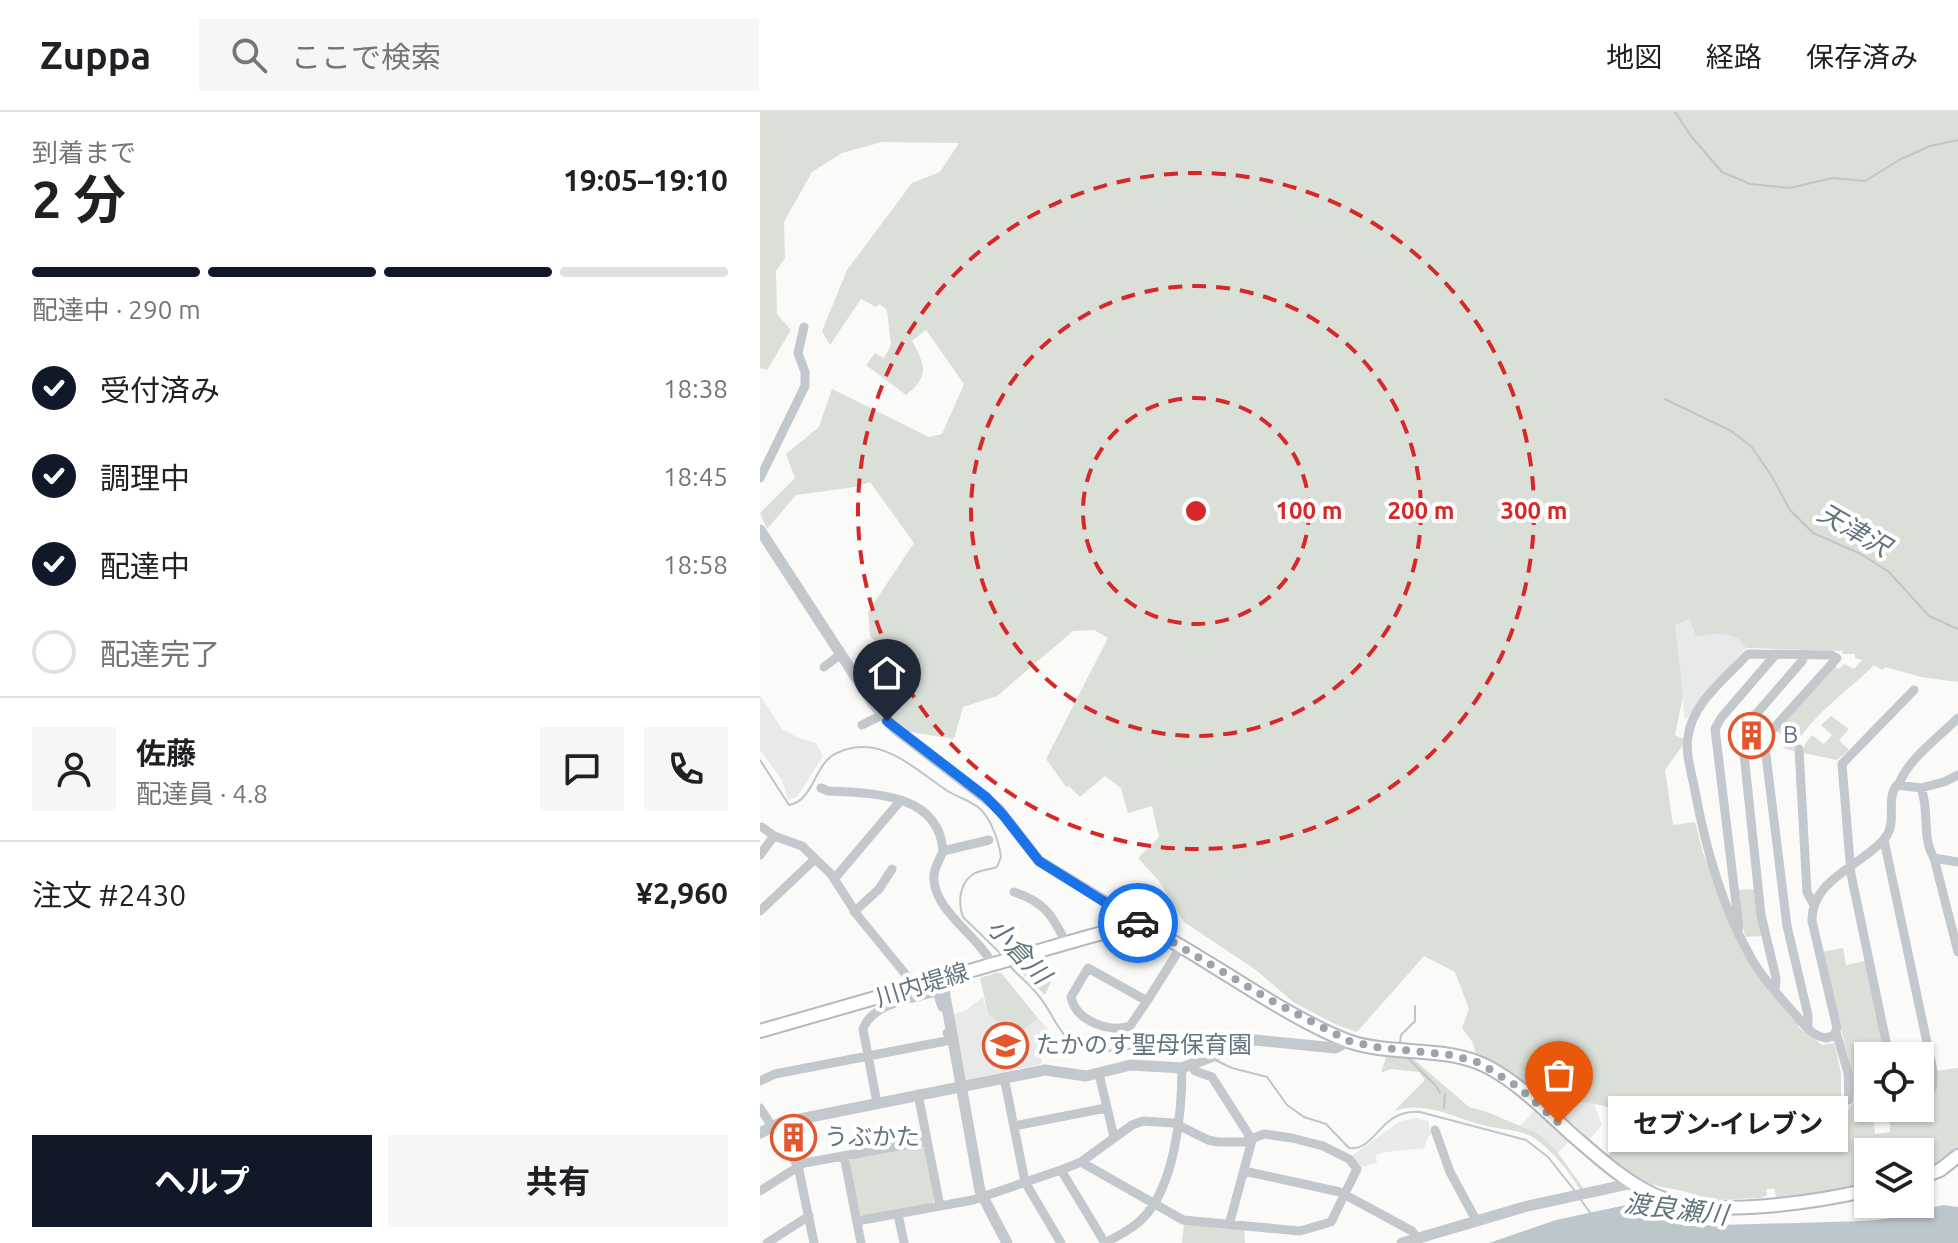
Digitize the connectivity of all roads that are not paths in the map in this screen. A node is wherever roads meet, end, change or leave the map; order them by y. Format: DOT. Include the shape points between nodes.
graph roads {
  1 [pos="804,327"];
  2 [pos="760,478"];
  3 [pos="760,530"];
  4 [pos="841,654"];
  5 [pos="1776,654"];
  6 [pos="1805,654"];
  7 [pos="824,667"];
  8 [pos="1914,690"];
  9 [pos="882,715"];
  10 [pos="1958,718"];
  11 [pos="862,725"];
  12 [pos="1799,749"];
  13 [pos="1958,775"];
  14 [pos="1899,784"];
  15 [pos="821,788"];
  16 [pos="1921,788"];
  17 [pos="901,800"];
  18 [pos="762,827"];
  19 [pos="774,836"];
  20 [pos="989,840"];
  21 [pos="1884,840"];
  22 [pos="943,851"];
  23 [pos="760,855"];
  24 [pos="1934,858"];
  25 [pos="815,859"];
  26 [pos="1958,862"];
  27 [pos="1850,866"];
  28 [pos="892,869"];
  29 [pos="835,878"];
  30 [pos="1014,892"];
  31 [pos="1814,905"];
  32 [pos="760,911"];
  33 [pos="854,912"];
  34 [pos="1140,930"];
  35 [pos="1738,931"];
  36 [pos="1066,943"];
  37 [pos="1181,947"];
  38 [pos="1958,952"];
  39 [pos="1001,961"];
  40 [pos="942,979"];
  41 [pos="916,987"];
  42 [pos="1775,991"];
  43 [pos="1147,1001"];
  44 [pos="1808,1029"];
  45 [pos="760,1031"];
  46 [pos="1836,1032"];
  47 [pos="951,1040"];
  48 [pos="1349,1041"];
  49 [pos="1886,1042"];
  50 [pos="1927,1042"];
  51 [pos="868,1056"];
  52 [pos="1186,1067"];
  53 [pos="1099,1074"];
  54 [pos="1004,1077"];
  55 [pos="760,1081"];
  56 [pos="959,1086"];
  57 [pos="918,1094"];
  58 [pos="1849,1100"];
  59 [pos="877,1103"];
  60 [pos="760,1108"];
  61 [pos="1106,1108"];
  62 [pos="772,1125"];
  63 [pos="1178,1125"];
  64 [pos="1014,1126"];
  65 [pos="1435,1130"];
  66 [pos="760,1133"];
  67 [pos="1114,1137"];
  68 [pos="1252,1140"];
  69 [pos="927,1141"];
  70 [pos="844,1156"];
  71 [pos="1958,1156"];
  72 [pos="1081,1162"];
  73 [pos="798,1166"];
  74 [pos="1061,1170"];
  75 [pos="1244,1171"];
  76 [pos="1934,1172"];
  77 [pos="1025,1182"];
  78 [pos="1633,1183"];
  79 [pos="760,1191"];
  80 [pos="1854,1193"];
  81 [pos="1346,1195"];
  82 [pos="982,1197"];
  83 [pos="1154,1204"];
  84 [pos="940,1206"];
  85 [pos="898,1214"];
  86 [pos="809,1216"];
  87 [pos="1476,1220"];
  88 [pos="857,1221"];
  89 [pos="1229,1225"];
  90 [pos="1416,1237"];
  91 [pos="1005,1242"];
  92 [pos="767,1243"];
  93 [pos="814,1243"];
  94 [pos="861,1243"];
  95 [pos="904,1243"];
  96 [pos="1061,1243"];
  97 [pos="1402,1243"];
  1 -- 2 [label="street" via="798,353 805,386"];
  3 -- 4 [label="street"];
  4 -- 7 [label="street"];
  4 -- 9 [label="street"];
  5 -- 6 [label="street"];
  5 -- 35 [label="street" via="1715,729"];
  5 -- 35 [label="street" via="1748,654 1694,713 1688,737 1705,844"];
  6 -- 42 [label="street" via="1742,735 1761,915"];
  6 -- 44 [label="street" via="1838,659 1773,729 1765,747 1787,926"];
  8 -- 27 [label="street" via="1842,764"];
  9 -- 11 [label="street"];
  9 -- 34 [label="street" via="986,797 1039,861 1137,920"];
  10 -- 14 [label="street"];
  12 -- 31 [label="street" via="1806,880"];
  13 -- 16 [label="street"];
  14 -- 16 [label="street"];
  14 -- 21 [label="street" via="1891,794 1892,822"];
  15 -- 17 [label="street"];
  16 -- 24 [label="street" via="1925,832"];
  17 -- 22 [label="street" via="934,820"];
  17 -- 29 [label="street"];
  18 -- 19 [label="street"];
  19 -- 23 [label="street"];
  19 -- 25 [label="street" via="802,846"];
  20 -- 22 [label="street"];
  21 -- 27 [label="street"];
  21 -- 50 [label="street"];
  22 -- 39 [label="street" via="934,872 936,890 960,927 985,953"];
  24 -- 26 [label="street"];
  24 -- 38 [label="street"];
  25 -- 29 [label="street"];
  25 -- 32 [label="street"];
  27 -- 31 [label="street"];
  27 -- 49 [label="street"];
  28 -- 33 [label="street"];
  29 -- 33 [label="street"];
  30 -- 36 [label="street" via="1036,900"];
  31 -- 46 [label="street" via="1812,921"];
  33 -- 41 [label="street"];
  34 -- 36 [label="main road, 川内堤線" via="1116,930"];
  34 -- 37 [label="main road, 川内堤線"];
  35 -- 42 [label="street"];
  36 -- 39 [label="main road, 川内堤線"];
  37 -- 43 [label="street"];
  37 -- 48 [label="main road, 川内堤線"];
  39 -- 40 [label="main road, 川内堤線"];
  40 -- 41 [label="main road, 川内堤線"];
  40 -- 47 [label="street"];
  41 -- 45 [label="main road, 川内堤線"];
  42 -- 44 [label="street"];
  43 -- 43 [label="street" via="1130,1026 1107,1029 1079,1013 1071,997 1088,968"];
  44 -- 46 [label="street" via="1822,1038"];
  46 -- 58 [label="street" via="1848,1073"];
  47 -- 51 [label="street"];
  47 -- 51 [label="street" via="937,992 888,1006 866,1022"];
  47 -- 56 [label="street"];
  48 -- 52 [label="street" via="1335,1048 1255,1040"];
  48 -- 78 [label="main road, 川内堤線" via="1480,1063 1532,1098"];
  51 -- 55 [label="street"];
  51 -- 59 [label="street"];
  52 -- 53 [label="street" via="1131,1065"];
  52 -- 63 [label="street"];
  52 -- 68 [label="street" via="1212,1077"];
  53 -- 54 [label="street" via="1048,1069"];
  53 -- 61 [label="street"];
  54 -- 56 [label="street"];
  54 -- 64 [label="street"];
  56 -- 57 [label="street"];
  56 -- 82 [label="street"];
  57 -- 59 [label="street"];
  57 -- 69 [label="street"];
  59 -- 62 [label="street"];
  60 -- 62 [label="street"];
  61 -- 64 [label="street"];
  61 -- 67 [label="street"];
  62 -- 66 [label="street"];
  62 -- 73 [label="street"];
  63 -- 67 [label="street" via="1143,1121"];
  63 -- 68 [label="street" via="1212,1141"];
  63 -- 83 [label="street" via="1175,1153"];
  64 -- 77 [label="street"];
  65 -- 87 [label="street"];
  67 -- 72 [label="street"];
  68 -- 75 [label="street"];
  68 -- 81 [label="street" via="1264,1134 1292,1138 1349,1159 1357,1169"];
  69 -- 70 [label="street"];
  69 -- 84 [label="street"];
  70 -- 73 [label="street"];
  70 -- 88 [label="street"];
  71 -- 76 [label="main road"];
  72 -- 74 [label="street"];
  72 -- 83 [label="street"];
  73 -- 79 [label="street"];
  73 -- 86 [label="street"];
  74 -- 77 [label="street"];
  74 -- 83 [label="street" via="1105,1243 1141,1221"];
  75 -- 81 [label="street"];
  75 -- 89 [label="street"];
  77 -- 82 [label="street"];
  77 -- 96 [label="street"];
  78 -- 80 [label="main road, 川内堤線" via="1673,1202 1709,1206 1808,1203"];
  78 -- 87 [label="street"];
  81 -- 89 [label="street" via="1331,1222 1306,1230"];
  81 -- 90 [label="street"];
  82 -- 84 [label="street"];
  82 -- 91 [label="street"];
  83 -- 89 [label="street" via="1183,1220"];
  84 -- 85 [label="street"];
  85 -- 88 [label="street"];
  85 -- 95 [label="street"];
  86 -- 92 [label="street"];
  86 -- 93 [label="street"];
  87 -- 90 [label="street"];
  88 -- 94 [label="street"];
  90 -- 97 [label="street"];
}
